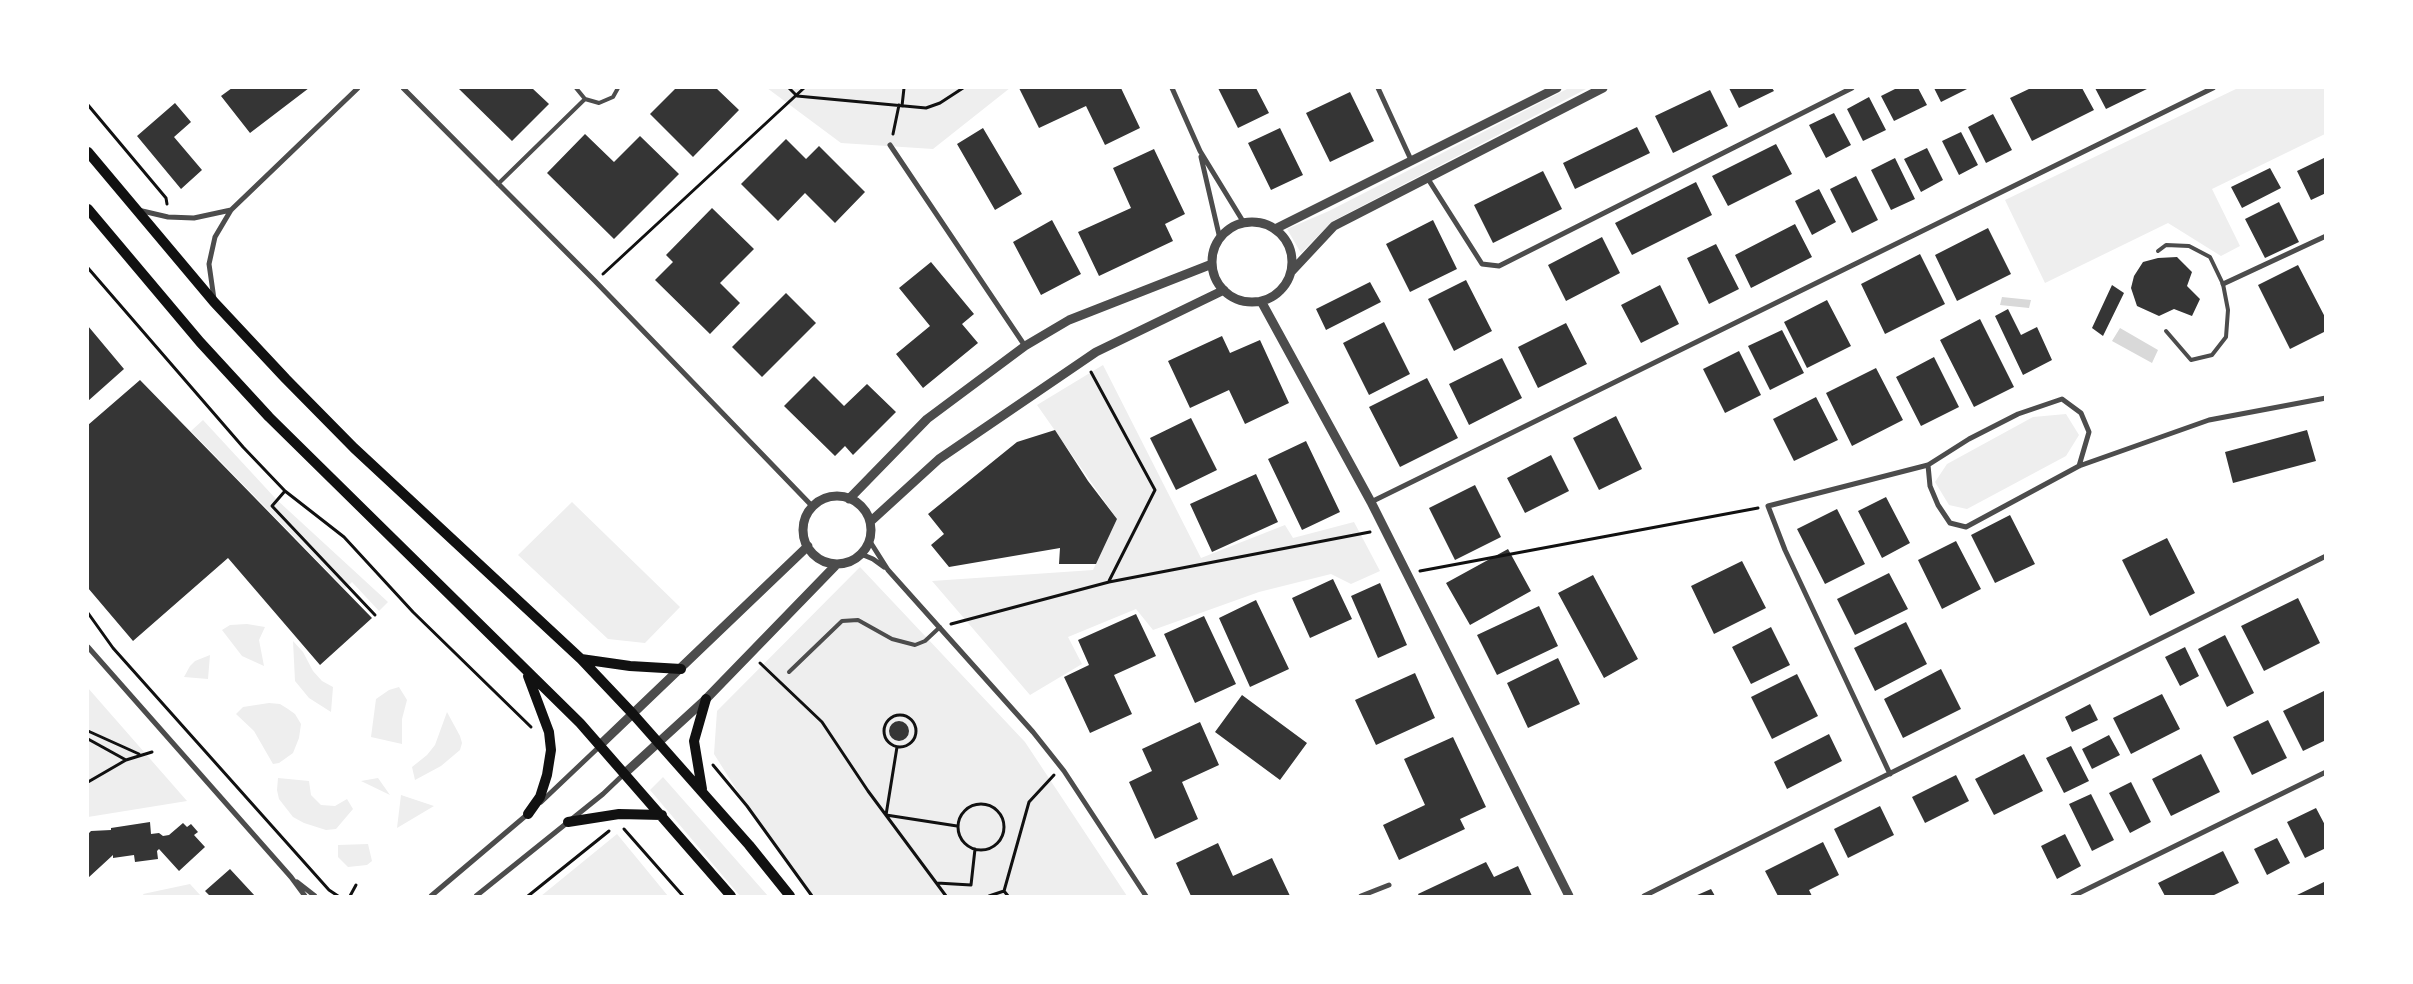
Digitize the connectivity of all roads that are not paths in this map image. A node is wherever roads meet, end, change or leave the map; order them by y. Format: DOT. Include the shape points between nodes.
graph roads {
  1 [pos="358,88"];
  2 [pos="403,88"];
  3 [pos="576,88"];
  4 [pos="618,88"];
  5 [pos="1172,88"];
  6 [pos="1378,88"];
  7 [pos="1557,88"];
  8 [pos="1603,88"];
  9 [pos="1852,88"];
  10 [pos="2213,88"];
  11 [pos="585,99"];
  12 [pos="890,145"];
  13 [pos="1200,151"];
  14 [pos="88,152"];
  15 [pos="1412,162"];
  16 [pos="1428,179"];
  17 [pos="498,184"];
  18 [pos="88,209"];
  19 [pos="136,210"];
  20 [pos="231,210"];
  21 [pos="1244,223"];
  22 [pos="1275,229"];
  23 [pos="2326,236"];
  24 [pos="1220,239"];
  25 [pos="2158,251"];
  26 [pos="1212,264"];
  27 [pos="1291,272"];
  28 [pos="2223,284"];
  29 [pos="1224,290"];
  30 [pos="1261,301"];
  31 [pos="214,302"];
  32 [pos="2166,331"];
  33 [pos="1025,346"];
  34 [pos="2326,398"];
  35 [pos="1928,465"];
  36 [pos="2079,466"];
  37 [pos="849,499"];
  38 [pos="1371,502"];
  39 [pos="813,507"];
  40 [pos="870,522"];
  41 [pos="869,540"];
  42 [pos="808,546"];
  43 [pos="861,554"];
  44 [pos="2326,556"];
  45 [pos="837,564"];
  46 [pos="888,570"];
  47 [pos="940,627"];
  48 [pos="88,647"];
  49 [pos="581,659"];
  50 [pos="681,669"];
  51 [pos="789,672"];
  52 [pos="527,673"];
  53 [pos="706,699"];
  54 [pos="633,714"];
  55 [pos="658,741"];
  56 [pos="600,746"];
  57 [pos="2326,772"];
  58 [pos="625,773"];
  59 [pos="1890,774"];
  60 [pos="702,790"];
  61 [pos="528,814"];
  62 [pos="662,815"];
  63 [pos="568,822"];
  64 [pos="291,877"];
  65 [pos="1389,884"];
  66 [pos="305,896"];
  67 [pos="315,896"];
  68 [pos="431,896"];
  69 [pos="476,896"];
  70 [pos="731,896"];
  71 [pos="790,896"];
  72 [pos="1146,896"];
  73 [pos="1361,896"];
  74 [pos="1569,896"];
  75 [pos="1644,896"];
  76 [pos="2073,896"];
  1 -- 20 [label="street"];
  2 -- 17 [label="street"];
  3 -- 11 [label="lane"];
  4 -- 11 [label="lane" via="606,101"];
  5 -- 13 [label="street"];
  6 -- 15 [label="street"];
  7 -- 15 [label="street"];
  8 -- 16 [label="street"];
  9 -- 16 [label="street" via="1499,266 1482,264"];
  10 -- 38 [label="street"];
  11 -- 17 [label="lane"];
  12 -- 33 [label="street"];
  13 -- 21 [label="street"];
  13 -- 24 [label="street"];
  14 -- 19 [label="main road"];
  15 -- 22 [label="street"];
  16 -- 27 [label="street" via="1334,226"];
  17 -- 39 [label="street"];
  18 -- 52 [label="main road" via="200,342 269,417"];
  19 -- 20 [label="street" via="168,217 194,218"];
  19 -- 31 [label="main road"];
  20 -- 31 [label="street" via="215,237 209,264"];
  21 -- 22 [label="street" via="1260,222"];
  21 -- 24 [label="street" via="1228,229"];
  22 -- 27 [label="street" via="1289,248"];
  23 -- 28 [label="street"];
  24 -- 26 [label="street" via="1213,250"];
  25 -- 28 [label="lane" via="2166,245 2189,246 2203,253 2210,257"];
  26 -- 29 [label="street" via="1215,278"];
  26 -- 33 [label="street" via="1069,320"];
  27 -- 30 [label="street" via="1285,285"];
  28 -- 32 [label="lane" via="2228,310 2226,337 2212,355 2192,360"];
  29 -- 30 [label="street" via="1241,300"];
  29 -- 40 [label="street" via="1096,352 939,459"];
  30 -- 38 [label="street"];
  31 -- 49 [label="main road" via="354,448"];
  33 -- 37 [label="street" via="927,419"];
  34 -- 36 [label="street" via="2209,420"];
  35 -- 36 [label="street" via="1930,486 1938,505 1950,523 1966,527"];
  35 -- 36 [label="street" via="2018,414 2062,399 2081,413 2089,432"];
  35 -- 59 [label="street" via="1768,506 1785,550"];
  37 -- 39 [label="street" via="830,497"];
  37 -- 40 [label="street" via="866,512"];
  38 -- 74 [label="street"];
  39 -- 42 [label="street" via="804,523 803,532"];
  40 -- 41 [label="street"];
  41 -- 43 [label="street"];
  41 -- 46 [label="street"];
  42 -- 45 [label="street" via="818,557"];
  42 -- 50 [label="street"];
  43 -- 45 [label="street"];
  43 -- 46 [label="street"];
  44 -- 59 [label="street"];
  45 -- 53 [label="street"];
  46 -- 47 [label="street"];
  47 -- 51 [label="lane" via="924,642 915,645 892,639 858,620 842,621"];
  47 -- 72 [label="street" via="1064,771"];
  48 -- 64 [label="street"];
  49 -- 50 [label="main road"];
  49 -- 54 [label="main road"];
  50 -- 54 [label="street"];
  52 -- 56 [label="main road"];
  52 -- 61 [label="main road" via="545,718 551,750 540,797"];
  53 -- 55 [label="street"];
  53 -- 60 [label="main road" via="694,741"];
  54 -- 55 [label="main road"];
  54 -- 56 [label="street"];
  55 -- 58 [label="street"];
  55 -- 60 [label="main road"];
  56 -- 58 [label="main road"];
  56 -- 61 [label="street"];
  57 -- 76 [label="street"];
  58 -- 62 [label="main road"];
  58 -- 63 [label="street"];
  59 -- 75 [label="street"];
  60 -- 71 [label="main road"];
  61 -- 68 [label="street"];
  62 -- 63 [label="main road" via="619,814"];
  62 -- 70 [label="main road"];
  63 -- 69 [label="street"];
  64 -- 66 [label="street"];
  64 -- 67 [label="street"];
  65 -- 73 [label="street"];
}
